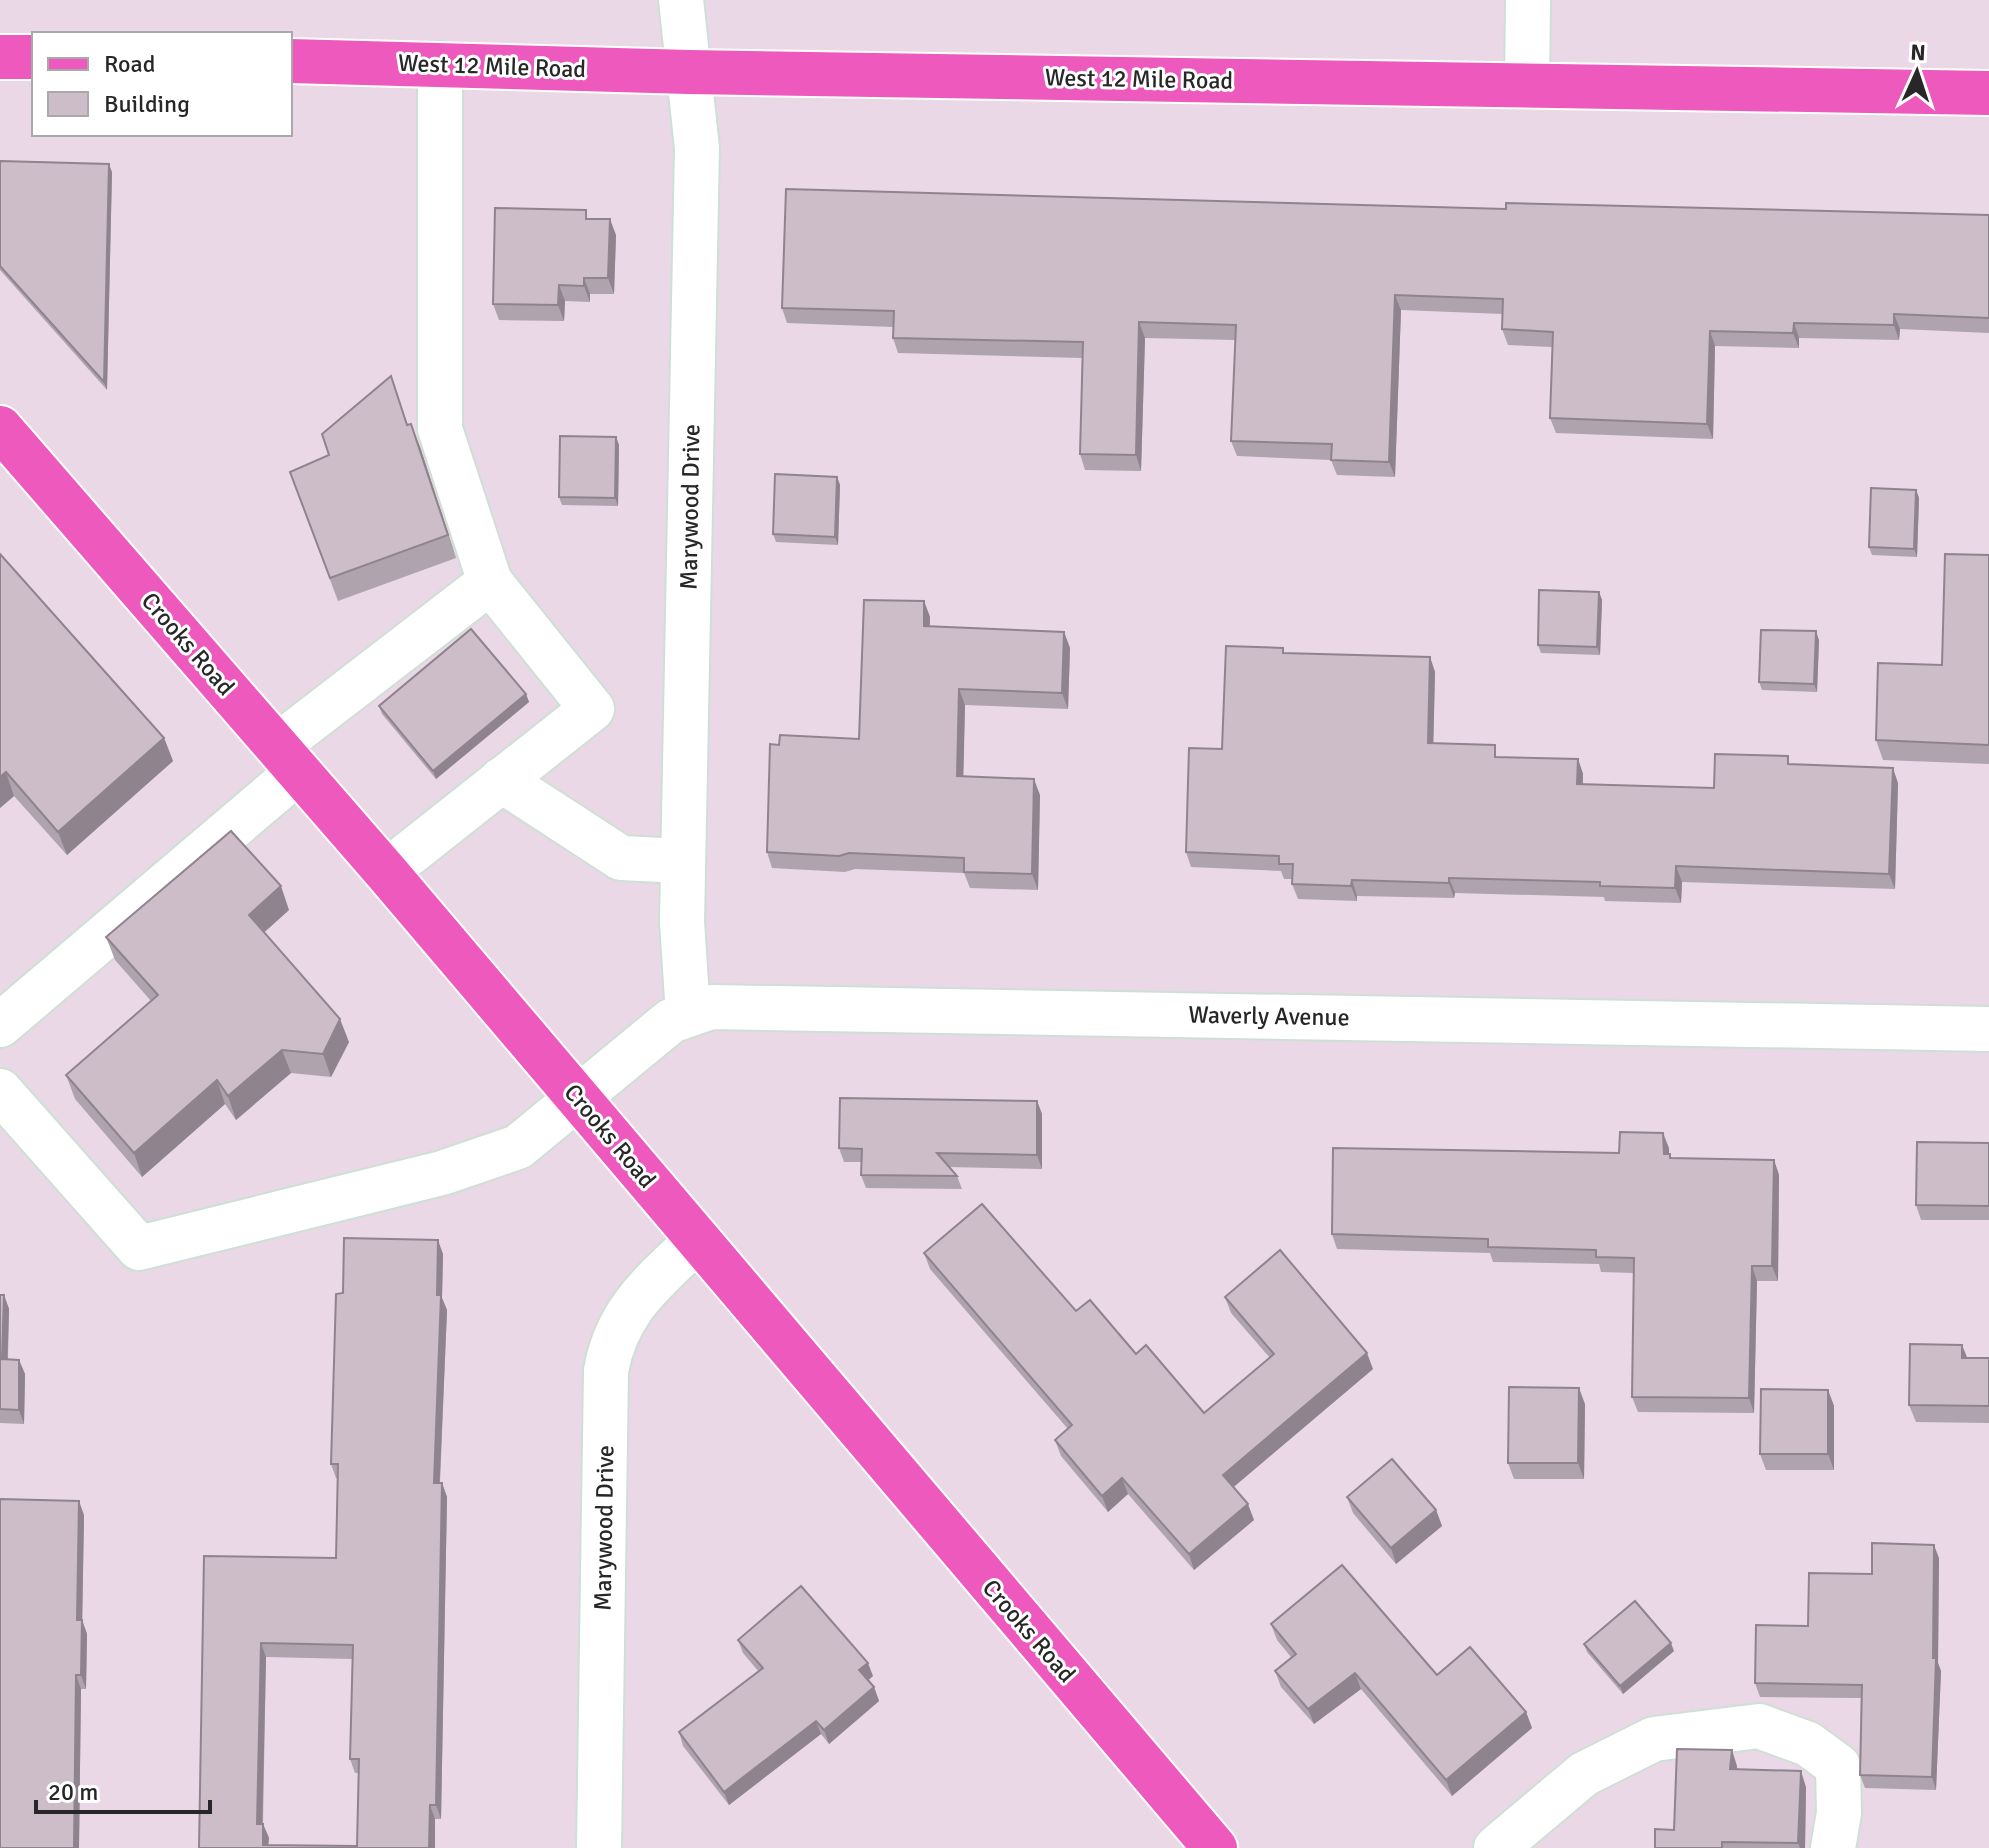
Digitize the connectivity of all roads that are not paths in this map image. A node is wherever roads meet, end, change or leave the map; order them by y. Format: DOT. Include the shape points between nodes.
graph roads {
  1 [pos="681,0"];
  2 [pos="1528,0"];
  3 [pos="0,57"];
  4 [pos="32,57"];
  5 [pos="292,61"];
  6 [pos="440,64"];
  7 [pos="689,72"];
  8 [pos="1527,86"];
  9 [pos="1989,93"];
  10 [pos="2,434"];
  11 [pos="490,582"];
  12 [pos="288,759"];
  13 [pos="501,780"];
  14 [pos="683,861"];
  15 [pos="386,872"];
  16 [pos="688,1014"];
  17 [pos="0,1025"];
  18 [pos="1989,1029"];
  19 [pos="0,1091"];
  20 [pos="579,1098"];
  21 [pos="697,1240"];
  22 [pos="599,1848"];
  23 [pos="1215,1848"];
  24 [pos="1496,1848"];
  25 [pos="1833,1848"];
  1 -- 7 [label="street, Marywood Drive"];
  2 -- 8 [label="street"];
  3 -- 4 [label="main road"];
  5 -- 6 [label="main road, West 12 Mile Road"];
  6 -- 7 [label="main road, West 12 Mile Road"];
  6 -- 11 [label="street" via="440,429"];
  7 -- 8 [label="main road, West 12 Mile Road"];
  7 -- 14 [label="street, Marywood Drive" via="697,148"];
  8 -- 9 [label="main road, West 12 Mile Road"];
  10 -- 12 [label="main road, Crooks Road"];
  11 -- 12 [label="street"];
  11 -- 13 [label="street" via="592,709"];
  12 -- 15 [label="main road, Crooks Road"];
  12 -- 17 [label="street"];
  13 -- 14 [label="street" via="621,858"];
  13 -- 15 [label="street"];
  14 -- 16 [label="street, Marywood Drive"];
  15 -- 20 [label="main road, Crooks Road"];
  16 -- 18 [label="street, Waverly Avenue" via="711,1007 747,1007"];
  16 -- 20 [label="street, Waverly Avenue" via="636,1047"];
  19 -- 20 [label="street, Waverly Avenue" via="139,1248 442,1173 518,1147"];
  20 -- 21 [label="main road, Crooks Road"];
  21 -- 22 [label="street, Marywood Drive" via="629,1309 606,1371"];
  21 -- 23 [label="main road, Crooks Road"];
  24 -- 25 [label="street" via="1584,1774 1654,1739 1759,1726 1808,1744 1838,1766"];
}
